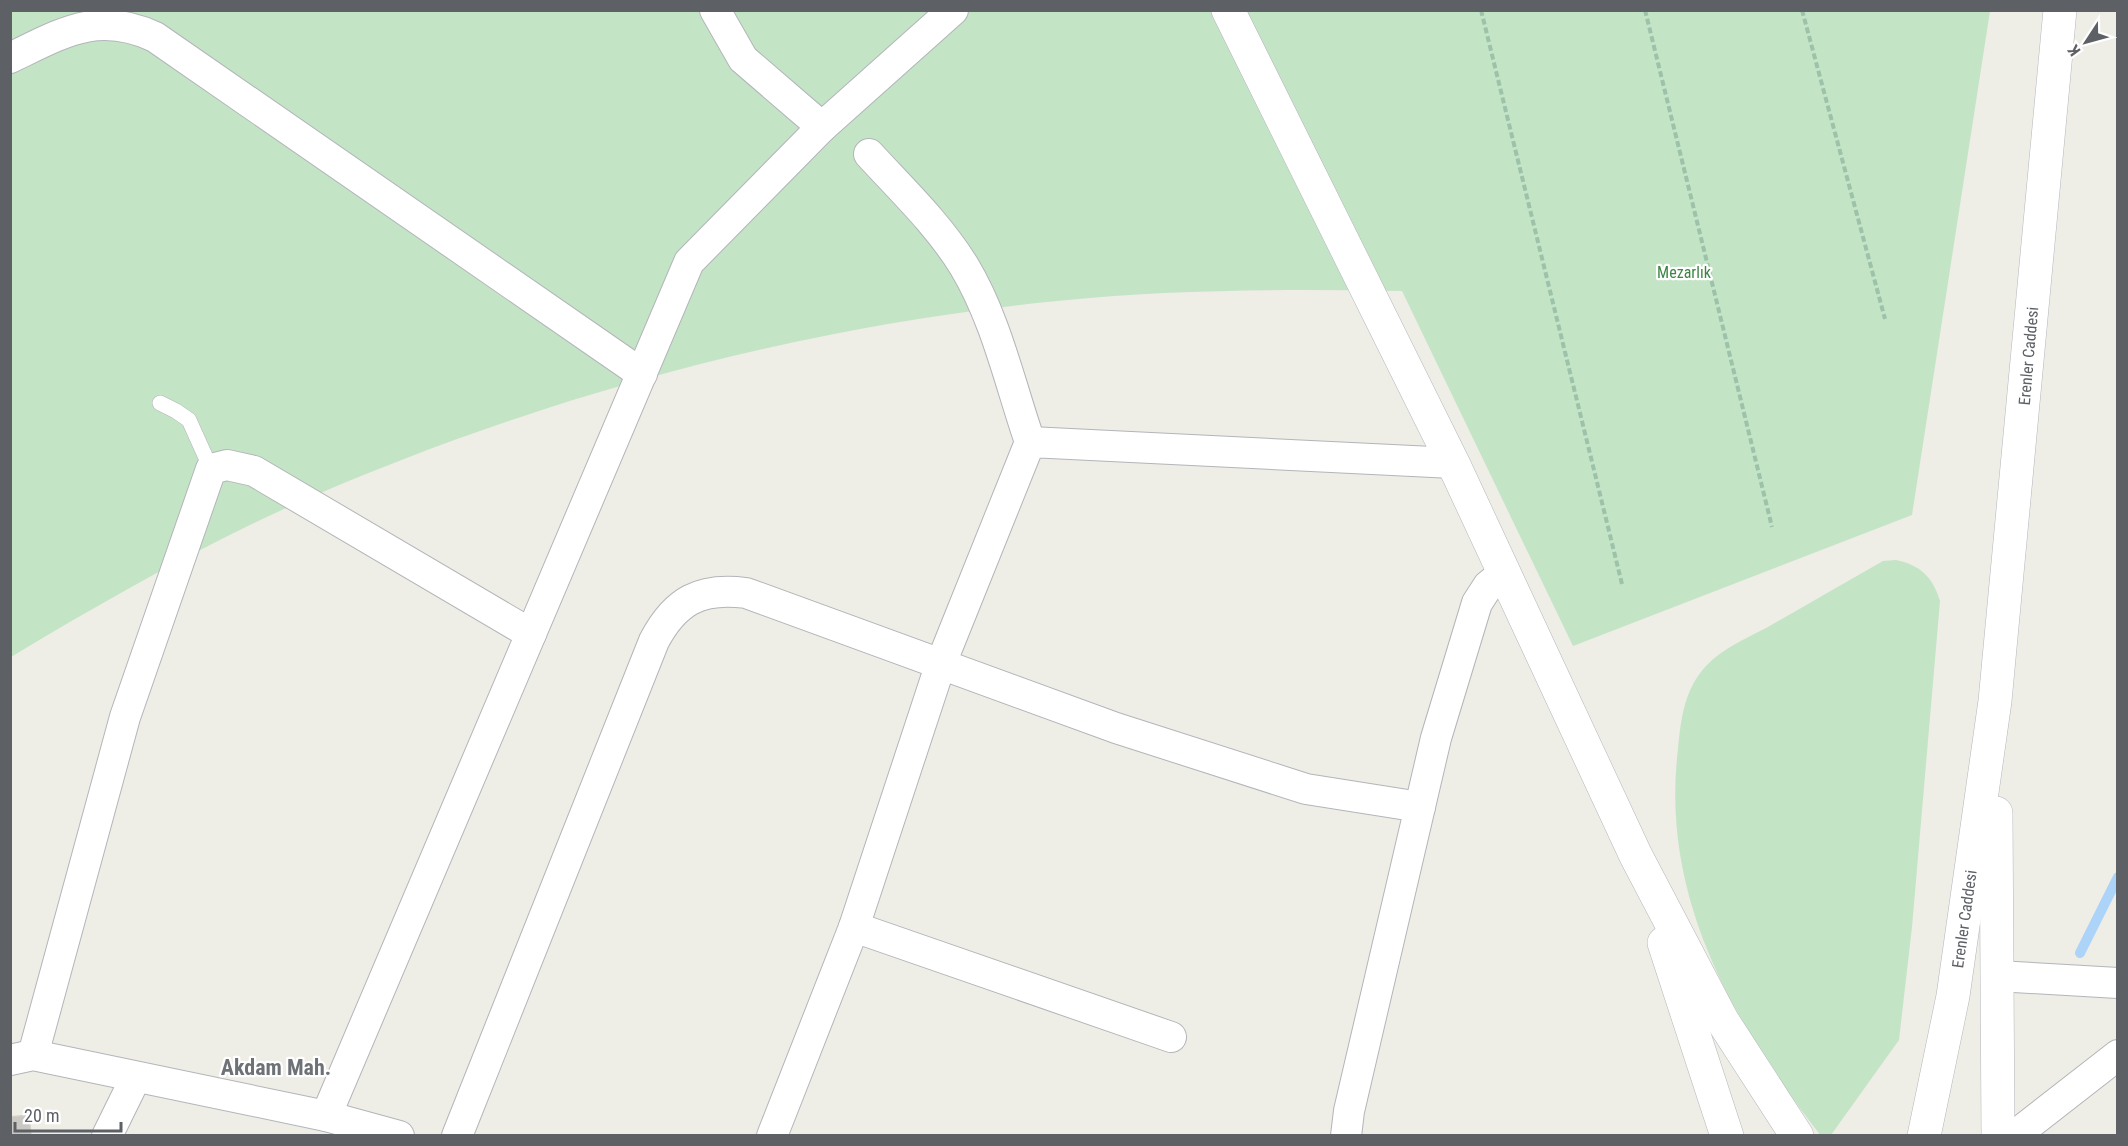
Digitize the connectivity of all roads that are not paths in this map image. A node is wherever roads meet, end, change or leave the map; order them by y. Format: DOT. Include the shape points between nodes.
graph roads {
  1 [pos="715,10"];
  2 [pos="953,10"];
  3 [pos="1228,10"];
  4 [pos="2060,10"];
  5 [pos="10,57"];
  6 [pos="822,127"];
  7 [pos="868,154"];
  8 [pos="642,374"];
  9 [pos="160,403"];
  10 [pos="1030,442"];
  11 [pos="1453,463"];
  12 [pos="211,469"];
  13 [pos="1504,573"];
  14 [pos="531,634"];
  15 [pos="940,666"];
  16 [pos="1995,701"];
  17 [pos="1420,807"];
  18 [pos="1636,856"];
  19 [pos="854,927"];
  20 [pos="1997,976"];
  21 [pos="2118,983"];
  22 [pos="1171,1037"];
  23 [pos="2118,1055"];
  24 [pos="22,1058"];
  25 [pos="136,1077"];
  26 [pos="326,1116"];
  27 [pos="107,1136"];
  28 [pos="399,1136"];
  29 [pos="457,1136"];
  30 [pos="772,1136"];
  31 [pos="1346,1136"];
  32 [pos="1727,1136"];
  33 [pos="1797,1136"];
  34 [pos="1924,1136"];
  35 [pos="1998,1136"];
  36 [pos="2014,1136"];
  1 -- 6 [label="street" via="743,59"];
  2 -- 6 [label="street"];
  3 -- 11 [label="main road"];
  4 -- 16 [label="main road, Erenler Caddesi"];
  5 -- 8 [label="street" via="83,26 103,24 139,29"];
  6 -- 8 [label="street" via="689,262"];
  7 -- 10 [label="street" via="942,235 964,266 996,334"];
  8 -- 14 [label="street"];
  9 -- 12 [label="lane" via="189,420"];
  10 -- 11 [label="street"];
  10 -- 15 [label="street"];
  11 -- 13 [label="main road"];
  12 -- 14 [label="street" via="227,465 254,471"];
  12 -- 24 [label="street" via="125,717"];
  13 -- 17 [label="street" via="1488,586 1477,603 1436,738"];
  13 -- 18 [label="main road"];
  14 -- 26 [label="street"];
  15 -- 17 [label="street" via="1116,729 1306,789"];
  15 -- 19 [label="street"];
  15 -- 29 [label="street" via="746,594 708,593 675,610 654,641"];
  16 -- 20 [label="main road, Erenler Caddesi"];
  16 -- 34 [label="main road, Erenler Caddesi" via="1953,996"];
  17 -- 31 [label="street"];
  18 -- 32 [label="main road"];
  18 -- 33 [label="main road" via="1722,1020"];
  19 -- 22 [label="street"];
  19 -- 30 [label="street"];
  20 -- 21 [label="street"];
  20 -- 35 [label="main road, Erenler Caddesi"];
  23 -- 36 [label="street"];
  24 -- 25 [label="street"];
  25 -- 26 [label="street"];
  25 -- 27 [label="street"];
  26 -- 28 [label="street"];
}
